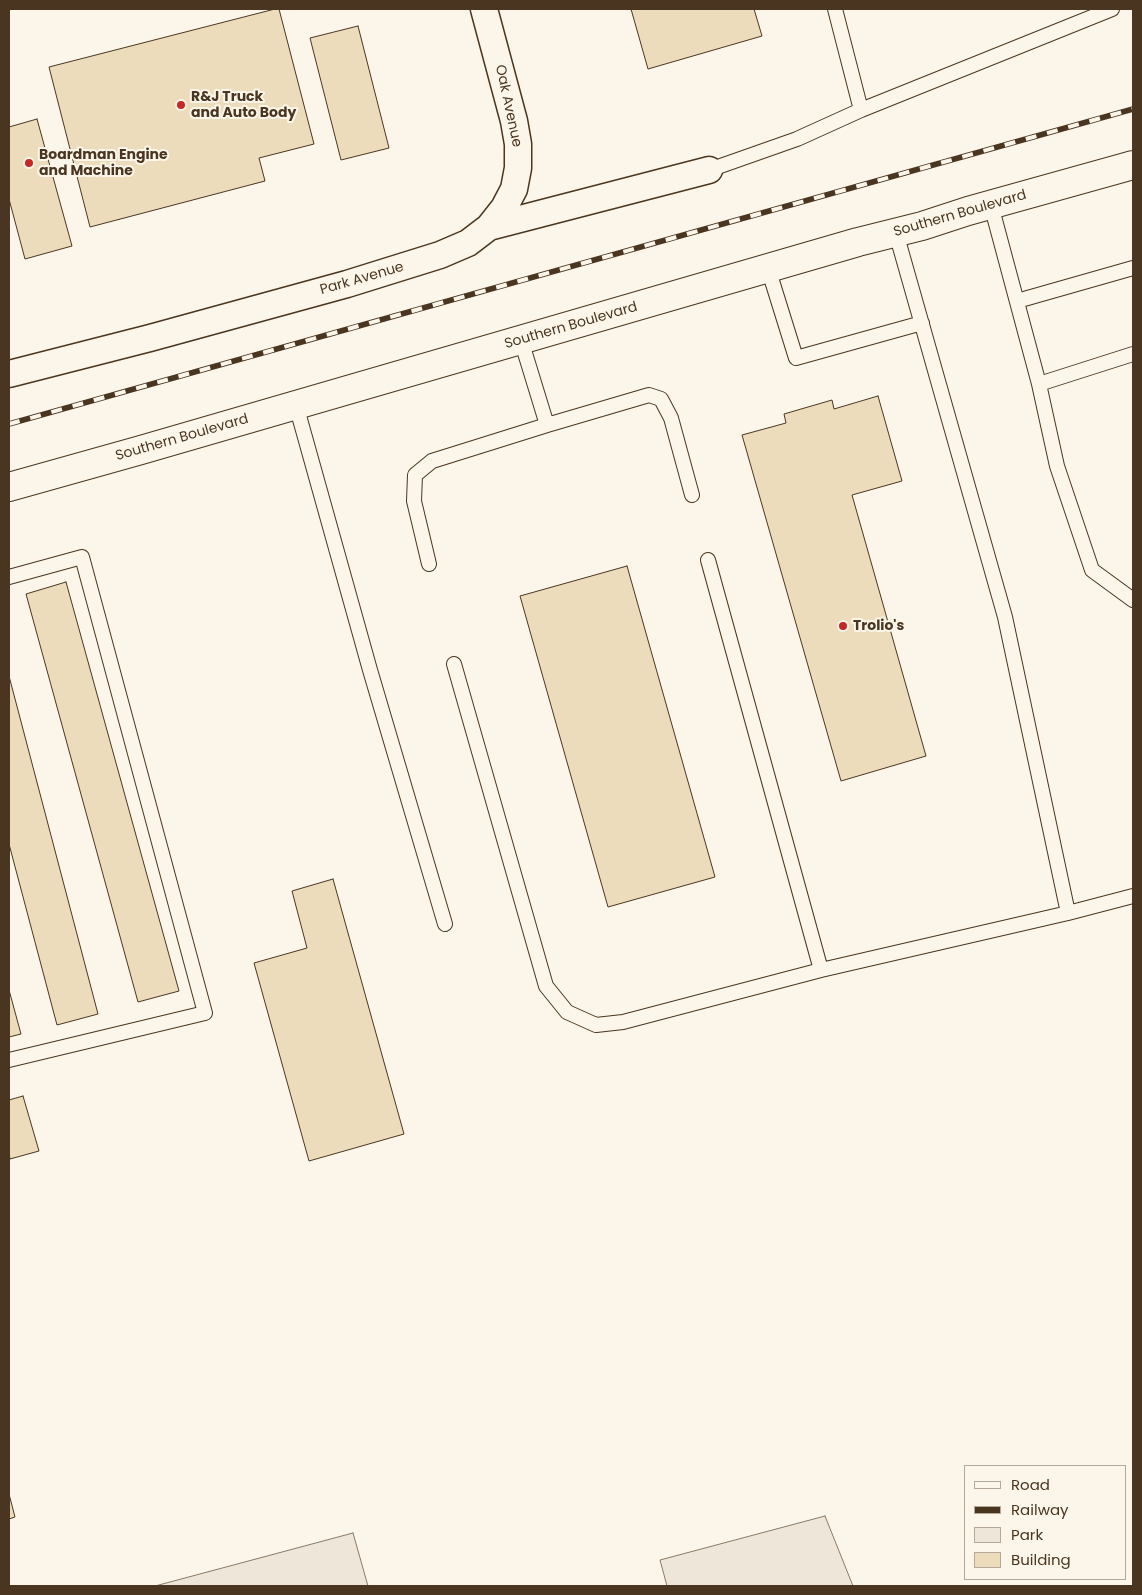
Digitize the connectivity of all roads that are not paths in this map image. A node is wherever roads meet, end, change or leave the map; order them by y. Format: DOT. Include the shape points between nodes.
graph roads {
  1 [pos="484,9"];
  2 [pos="835,9"];
  3 [pos="1112,9"];
  4 [pos="861,110"];
  5 [pos="1133,165"];
  6 [pos="708,170"];
  7 [pos="991,205"];
  8 [pos="489,227"];
  9 [pos="896,233"];
  10 [pos="768,268"];
  11 [pos="1133,268"];
  12 [pos="1017,301"];
  13 [pos="922,323"];
  14 [pos="521,340"];
  15 [pos="1133,354"];
  16 [pos="9,374"];
  17 [pos="1039,384"];
  18 [pos="296,405"];
  19 [pos="547,425"];
  20 [pos="9,487"];
  21 [pos="692,495"];
  22 [pos="708,560"];
  23 [pos="429,564"];
  24 [pos="9,577"];
  25 [pos="1133,600"];
  26 [pos="454,664"];
  27 [pos="1133,896"];
  28 [pos="1068,913"];
  29 [pos="445,924"];
  30 [pos="821,970"];
  31 [pos="9,1060"];
  1 -- 8 [label="street, Oak Avenue" via="518,144 514,189"];
  2 -- 4 [label="lane"];
  3 -- 4 [label="lane"];
  4 -- 6 [label="lane" via="797,138"];
  5 -- 7 [label="street, Southern Boulevard"];
  6 -- 8 [label="street, Park Avenue"];
  7 -- 9 [label="street, Southern Boulevard"];
  7 -- 12 [label="lane"];
  8 -- 16 [label="street, Park Avenue" via="468,243 440,255 366,278"];
  9 -- 10 [label="street, Southern Boulevard"];
  9 -- 13 [label="lane"];
  10 -- 13 [label="lane" via="796,358"];
  10 -- 14 [label="street, Southern Boulevard"];
  11 -- 12 [label="lane"];
  12 -- 17 [label="lane"];
  13 -- 28 [label="lane" via="1005,617"];
  14 -- 18 [label="street, Southern Boulevard"];
  14 -- 19 [label="lane"];
  15 -- 17 [label="lane"];
  17 -- 25 [label="lane" via="1057,466 1092,570"];
  18 -- 20 [label="street, Southern Boulevard"];
  18 -- 29 [label="lane"];
  19 -- 21 [label="lane" via="649,395 661,399 671,418"];
  19 -- 23 [label="lane" via="432,460 414,474 414,501"];
  22 -- 30 [label="lane"];
  24 -- 31 [label="lane" via="82,557 205,1013"];
  26 -- 30 [label="lane" via="546,986 567,1012 596,1024 623,1022"];
  27 -- 28 [label="lane"];
  28 -- 30 [label="lane"];
}
